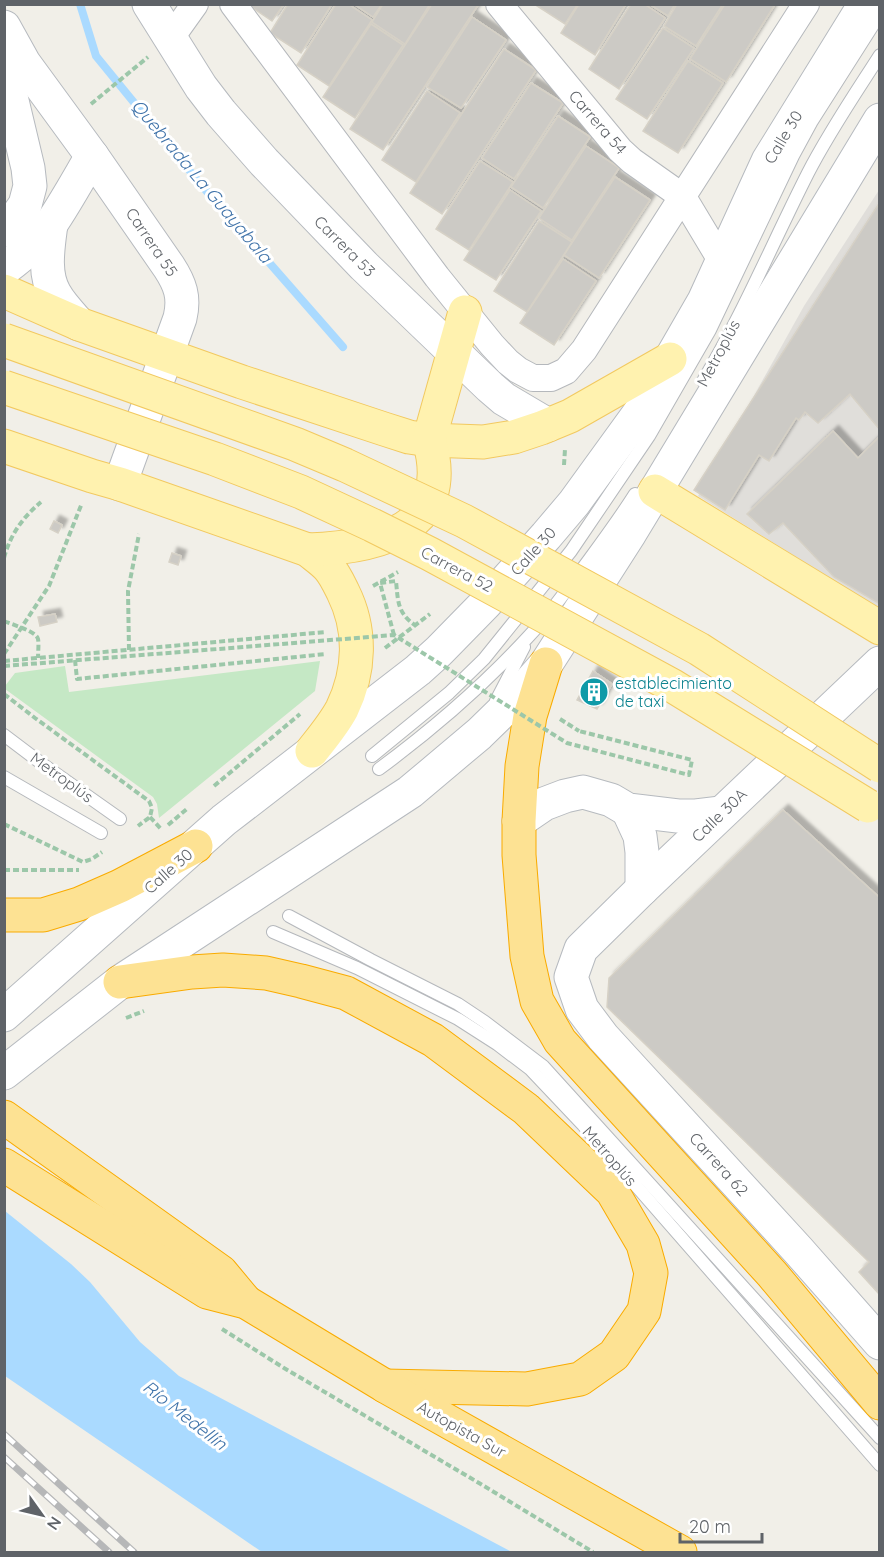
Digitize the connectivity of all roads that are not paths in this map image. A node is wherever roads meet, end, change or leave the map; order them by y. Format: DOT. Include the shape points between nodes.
graph roads {
  1 [pos="149,4"];
  2 [pos="195,4"];
  3 [pos="233,4"];
  4 [pos="499,4"];
  5 [pos="865,4"];
  6 [pos="796,9"];
  7 [pos="879,14"];
  8 [pos="4,27"];
  9 [pos="159,48"];
  10 [pos="879,55"];
  11 [pos="4,67"];
  12 [pos="879,120"];
  13 [pos="92,156"];
  14 [pos="683,196"];
  15 [pos="51,224"];
  16 [pos="4,230"];
  17 [pos="722,262"];
  18 [pos="4,269"];
  19 [pos="4,276"];
  20 [pos="4,291"];
  21 [pos="465,312"];
  22 [pos="79,324"];
  23 [pos="4,340"];
  24 [pos="454,352"];
  25 [pos="167,355"];
  26 [pos="670,359"];
  27 [pos="4,387"];
  28 [pos="700,387"];
  29 [pos="556,421"];
  30 [pos="429,440"];
  31 [pos="4,446"];
  32 [pos="120,484"];
  33 [pos="647,489"];
  34 [pos="308,550"];
  35 [pos="556,569"];
  36 [pos="879,628"];
  37 [pos="531,634"];
  38 [pos="439,651"];
  39 [pos="879,663"];
  40 [pos="546,664"];
  41 [pos="479,734"];
  42 [pos="4,735"];
  43 [pos="312,751"];
  44 [pos="372,756"];
  45 [pos="879,766"];
  46 [pos="380,769"];
  47 [pos="4,777"];
  48 [pos="628,810"];
  49 [pos="874,810"];
  50 [pos="721,813"];
  51 [pos="120,819"];
  52 [pos="519,821"];
  53 [pos="101,834"];
  54 [pos="196,846"];
  55 [pos="642,889"];
  56 [pos="4,915"];
  57 [pos="289,916"];
  58 [pos="273,932"];
  59 [pos="572,977"];
  60 [pos="120,982"];
  61 [pos="15,1007"];
  62 [pos="4,1073"];
  63 [pos="4,1117"];
  64 [pos="4,1165"];
  65 [pos="246,1302"];
  66 [pos="879,1343"];
  67 [pos="385,1386"];
  68 [pos="879,1403"];
  69 [pos="879,1438"];
  70 [pos="879,1465"];
  71 [pos="680,1552"];
  1 -- 9 [label="street"];
  2 -- 9 [label="street"];
  3 -- 21 [label="street"];
  4 -- 14 [label="street, Carrera 54" via="620,150"];
  5 -- 17 [label="street, Calle 30" via="768,161"];
  6 -- 14 [label="street"];
  7 -- 35 [label="lane, Metroplús" via="793,156 710,330 673,396"];
  8 -- 13 [label="street, Carrera 55" via="24,63"];
  9 -- 24 [label="street, Carrera 53" via="201,87 264,162 364,266"];
  10 -- 28 [label="lane, Metroplús" via="809,171"];
  11 -- 16 [label="street" via="30,186 25,205"];
  12 -- 33 [label="street"];
  13 -- 15 [label="street"];
  13 -- 25 [label="street, Carrera 55" via="178,280 183,305"];
  14 -- 17 [label="street, Carrera 54"];
  14 -- 21 [label="street" via="584,350 566,371 550,378 533,378 518,370"];
  15 -- 18 [label="street"];
  15 -- 22 [label="street" via="50,279 63,307"];
  17 -- 26 [label="street, Calle 30"];
  19 -- 22 [label="main road"];
  20 -- 22 [label="main road"];
  21 -- 24 [label="main road"];
  22 -- 25 [label="main road"];
  23 -- 45 [label="main road, bridge" via="296,444 464,521 699,649"];
  24 -- 29 [label="street, Carrera 53" via="504,399"];
  24 -- 30 [label="main road"];
  25 -- 30 [label="main road" via="384,429"];
  25 -- 32 [label="street, Carrera 55"];
  26 -- 29 [label="main road"];
  26 -- 38 [label="street, Calle 30" via="640,412 574,503"];
  27 -- 49 [label="main road, Carrera 52, bridge" via="226,463 372,525 673,686"];
  29 -- 30 [label="main road" via="514,437 483,442"];
  30 -- 34 [label="main road" via="435,483 428,504 411,524 366,543"];
  31 -- 32 [label="main road"];
  32 -- 34 [label="main road"];
  33 -- 36 [label="main road"];
  33 -- 37 [label="lane"];
  33 -- 40 [label="street" via="577,617"];
  34 -- 43 [label="main road" via="330,570 343,591 353,618 357,650 353,680 341,710"];
  35 -- 38 [label="lane, Metroplús"];
  35 -- 44 [label="lane, Metroplús" via="484,659"];
  37 -- 41 [label="lane"];
  37 -- 46 [label="lane" via="496,671"];
  38 -- 43 [label="street, Calle 30"];
  39 -- 50 [label="street, Calle 30A"];
  40 -- 41 [label="street"];
  40 -- 52 [label="highway" via="530,716"];
  41 -- 60 [label="street" via="410,792"];
  42 -- 51 [label="lane, Metroplús"];
  43 -- 54 [label="street, Calle 30"];
  47 -- 53 [label="lane, Metroplús"];
  48 -- 50 [label="street" via="678,816"];
  48 -- 52 [label="street" via="583,792 544,804"];
  48 -- 55 [label="street" via="640,837"];
  50 -- 55 [label="street, Calle 30A"];
  52 -- 68 [label="highway" via="527,956 537,1001 560,1041 772,1275"];
  54 -- 56 [label="highway" via="79,904 43,915"];
  54 -- 61 [label="street, Calle 30"];
  55 -- 59 [label="street, Calle 30A" via="581,950"];
  57 -- 69 [label="lane, Metroplús" via="458,1004 543,1066"];
  58 -- 70 [label="lane, Metroplús" via="357,968 458,1019 530,1069"];
  59 -- 66 [label="street, Carrera 62" via="582,1009 603,1037"];
  60 -- 62 [label="street"];
  60 -- 67 [label="highway" via="223,970 266,973 346,993 433,1040 526,1109 612,1191 643,1244 651,1273 644,1311 614,1355 580,1379 527,1389"];
  63 -- 65 [label="highway, Autopista Sur" via="221,1272"];
  64 -- 65 [label="highway, Autopista Sur" via="207,1292"];
  65 -- 67 [label="highway, Autopista Sur"];
  67 -- 71 [label="highway, Autopista Sur"];
}
